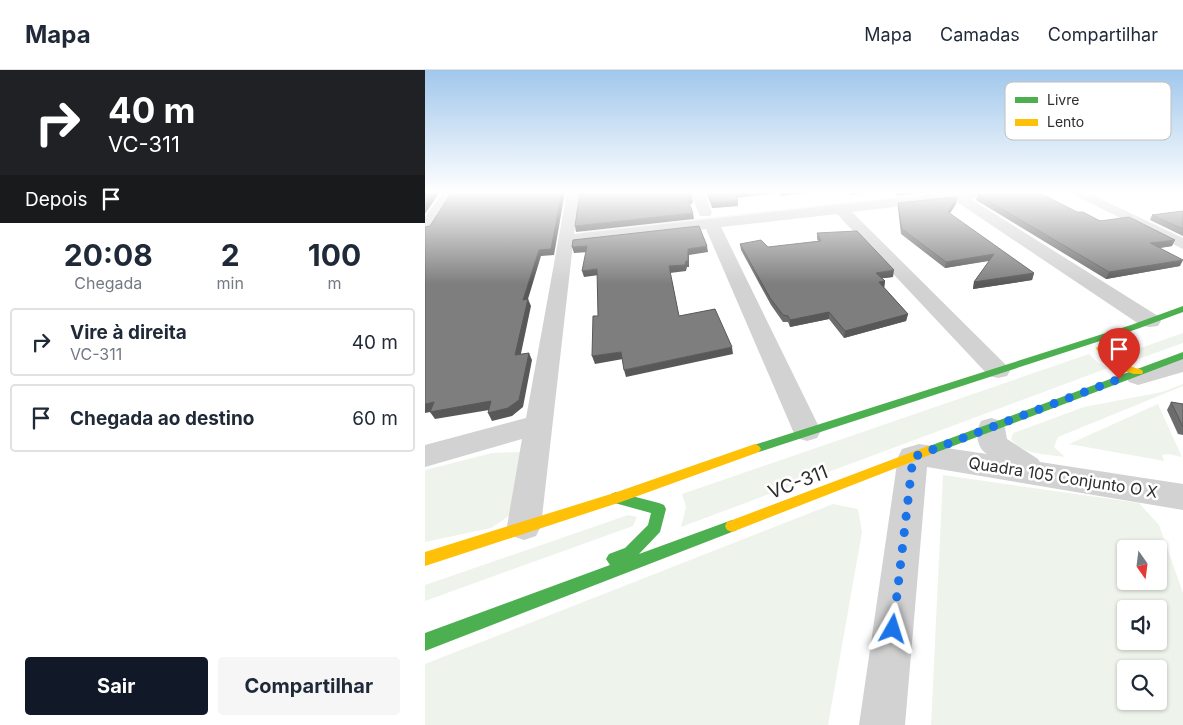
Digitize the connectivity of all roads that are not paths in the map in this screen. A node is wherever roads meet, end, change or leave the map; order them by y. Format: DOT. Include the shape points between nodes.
graph roads {
  1 [pos="569,223"];
  2 [pos="674,223"];
  3 [pos="710,223"];
  4 [pos="853,223"];
  5 [pos="995,223"];
  6 [pos="1138,223"];
  7 [pos="567,234"];
  8 [pos="1183,244"];
  9 [pos="1183,309"];
  10 [pos="1142,324"];
  11 [pos="1183,355"];
  12 [pos="1183,365"];
  13 [pos="998,371"];
  14 [pos="1138,372"];
  15 [pos="1101,386"];
  16 [pos="539,424"];
  17 [pos="991,428"];
  18 [pos="807,431"];
  19 [pos="425,456"];
  20 [pos="916,456"];
  21 [pos="1032,471"];
  22 [pos="616,498"];
  23 [pos="1181,500"];
  24 [pos="524,526"];
  25 [pos="425,559"];
  26 [pos="527,591"];
  27 [pos="425,642"];
  28 [pos="882,725"];
  1 -- 7 [label="street"];
  2 -- 7 [label="street"];
  3 -- 18 [label="street"];
  4 -- 13 [label="street"];
  5 -- 10 [label="street"];
  6 -- 8 [label="street"];
  7 -- 16 [label="street"];
  9 -- 10 [label="main road"];
  10 -- 13 [label="main road"];
  10 -- 14 [label="main road" via="1101,348 1103,357 1112,366"];
  11 -- 14 [label="main road, VC-311"];
  12 -- 15 [label="street"];
  13 -- 18 [label="main road"];
  14 -- 15 [label="main road, VC-311"];
  15 -- 17 [label="main road, VC-311"];
  16 -- 19 [label="street"];
  16 -- 24 [label="street"];
  17 -- 20 [label="main road, VC-311"];
  17 -- 21 [label="street" via="993,444"];
  18 -- 22 [label="main road"];
  20 -- 21 [label="street, Quadra 105 Conjunto O X"];
  20 -- 27 [label="main road, VC-311"];
  20 -- 28 [label="street"];
  21 -- 23 [label="street, Quadra 105 Conjunto O X"];
  22 -- 24 [label="main road"];
  22 -- 26 [label="main road" via="659,509 655,528 630,553"];
  24 -- 25 [label="main road"];
}
